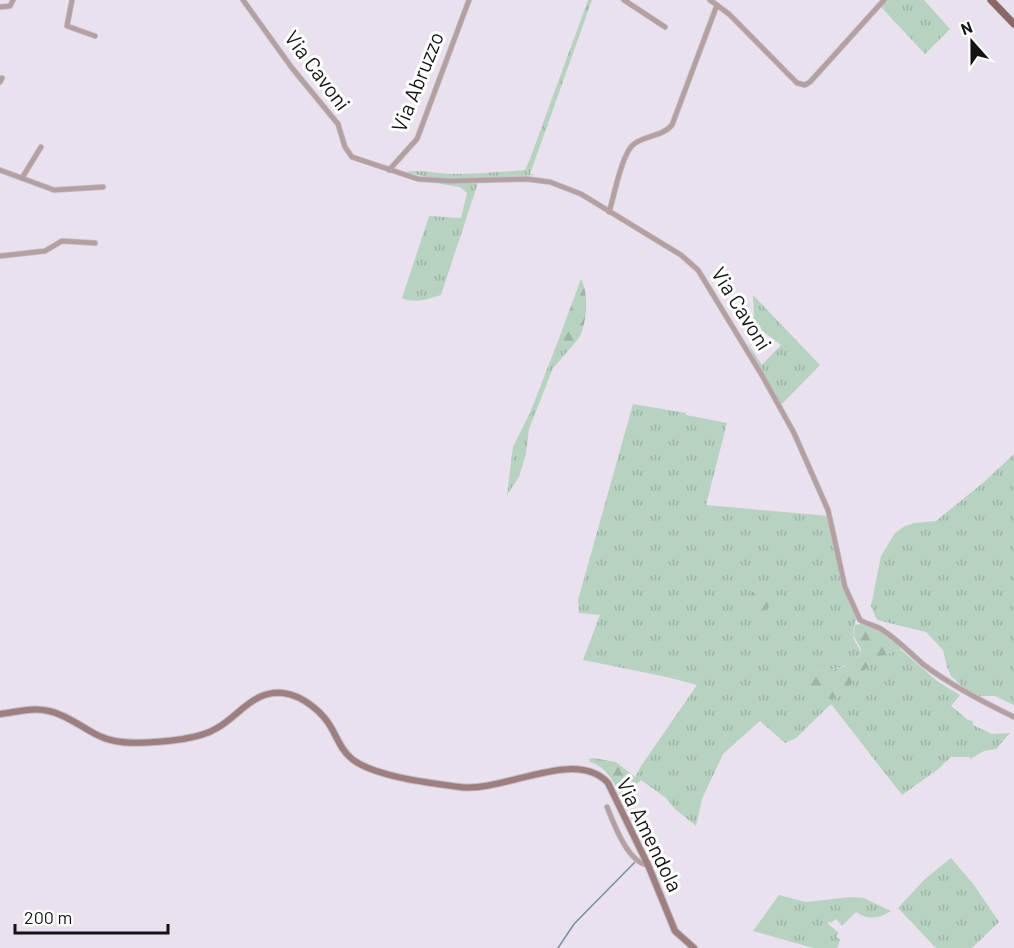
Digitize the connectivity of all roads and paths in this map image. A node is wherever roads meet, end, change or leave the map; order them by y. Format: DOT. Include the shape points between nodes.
graph roads {
  1 [pos="13,0"];
  2 [pos="72,0"];
  3 [pos="243,0"];
  4 [pos="469,0"];
  5 [pos="624,0"];
  6 [pos="710,0"];
  7 [pos="884,0"];
  8 [pos="991,0"];
  9 [pos="717,5"];
  10 [pos="0,7"];
  11 [pos="1014,24"];
  12 [pos="665,27"];
  13 [pos="95,36"];
  14 [pos="41,147"];
  15 [pos="0,170"];
  16 [pos="389,170"];
  17 [pos="22,178"];
  18 [pos="103,187"];
  19 [pos="609,212"];
  20 [pos="95,243"];
  21 [pos="0,256"];
  22 [pos="0,714"];
  23 [pos="1014,717"];
  24 [pos="607,807"];
  25 [pos="648,865"];
  26 [pos="694,948"];
  1 -- 10 [label="street" via="10,6"];
  2 -- 13 [label="street" via="67,26"];
  3 -- 16 [label="street, Via Cavoni" via="338,124 352,157"];
  4 -- 16 [label="street, Via Abruzzo" via="417,139"];
  5 -- 12 [label="street"];
  6 -- 9 [label="street"];
  7 -- 9 [label="street" via="805,85 797,83"];
  8 -- 11 [label="main road"];
  9 -- 19 [label="street" via="672,125 632,144"];
  14 -- 17 [label="street"];
  15 -- 17 [label="street"];
  16 -- 19 [label="street, Via Cavoni" via="418,179 550,182 581,194"];
  17 -- 18 [label="street" via="54,190"];
  19 -- 23 [label="street, Via Cavoni" via="681,255 698,270 716,297 787,418 815,478 828,510 845,587 860,620 891,636 938,675"];
  20 -- 21 [label="street" via="62,241 45,250"];
  22 -- 25 [label="main road, Via Amendola" via="52,711 114,741 147,742 202,735 218,728 259,696 282,693 302,699 319,711 351,758 377,772 479,787 562,770 589,770 608,783"];
  24 -- 25 [label="street" via="623,842 636,860"];
  25 -- 26 [label="main road, Via Amendola" via="675,931"];
}
